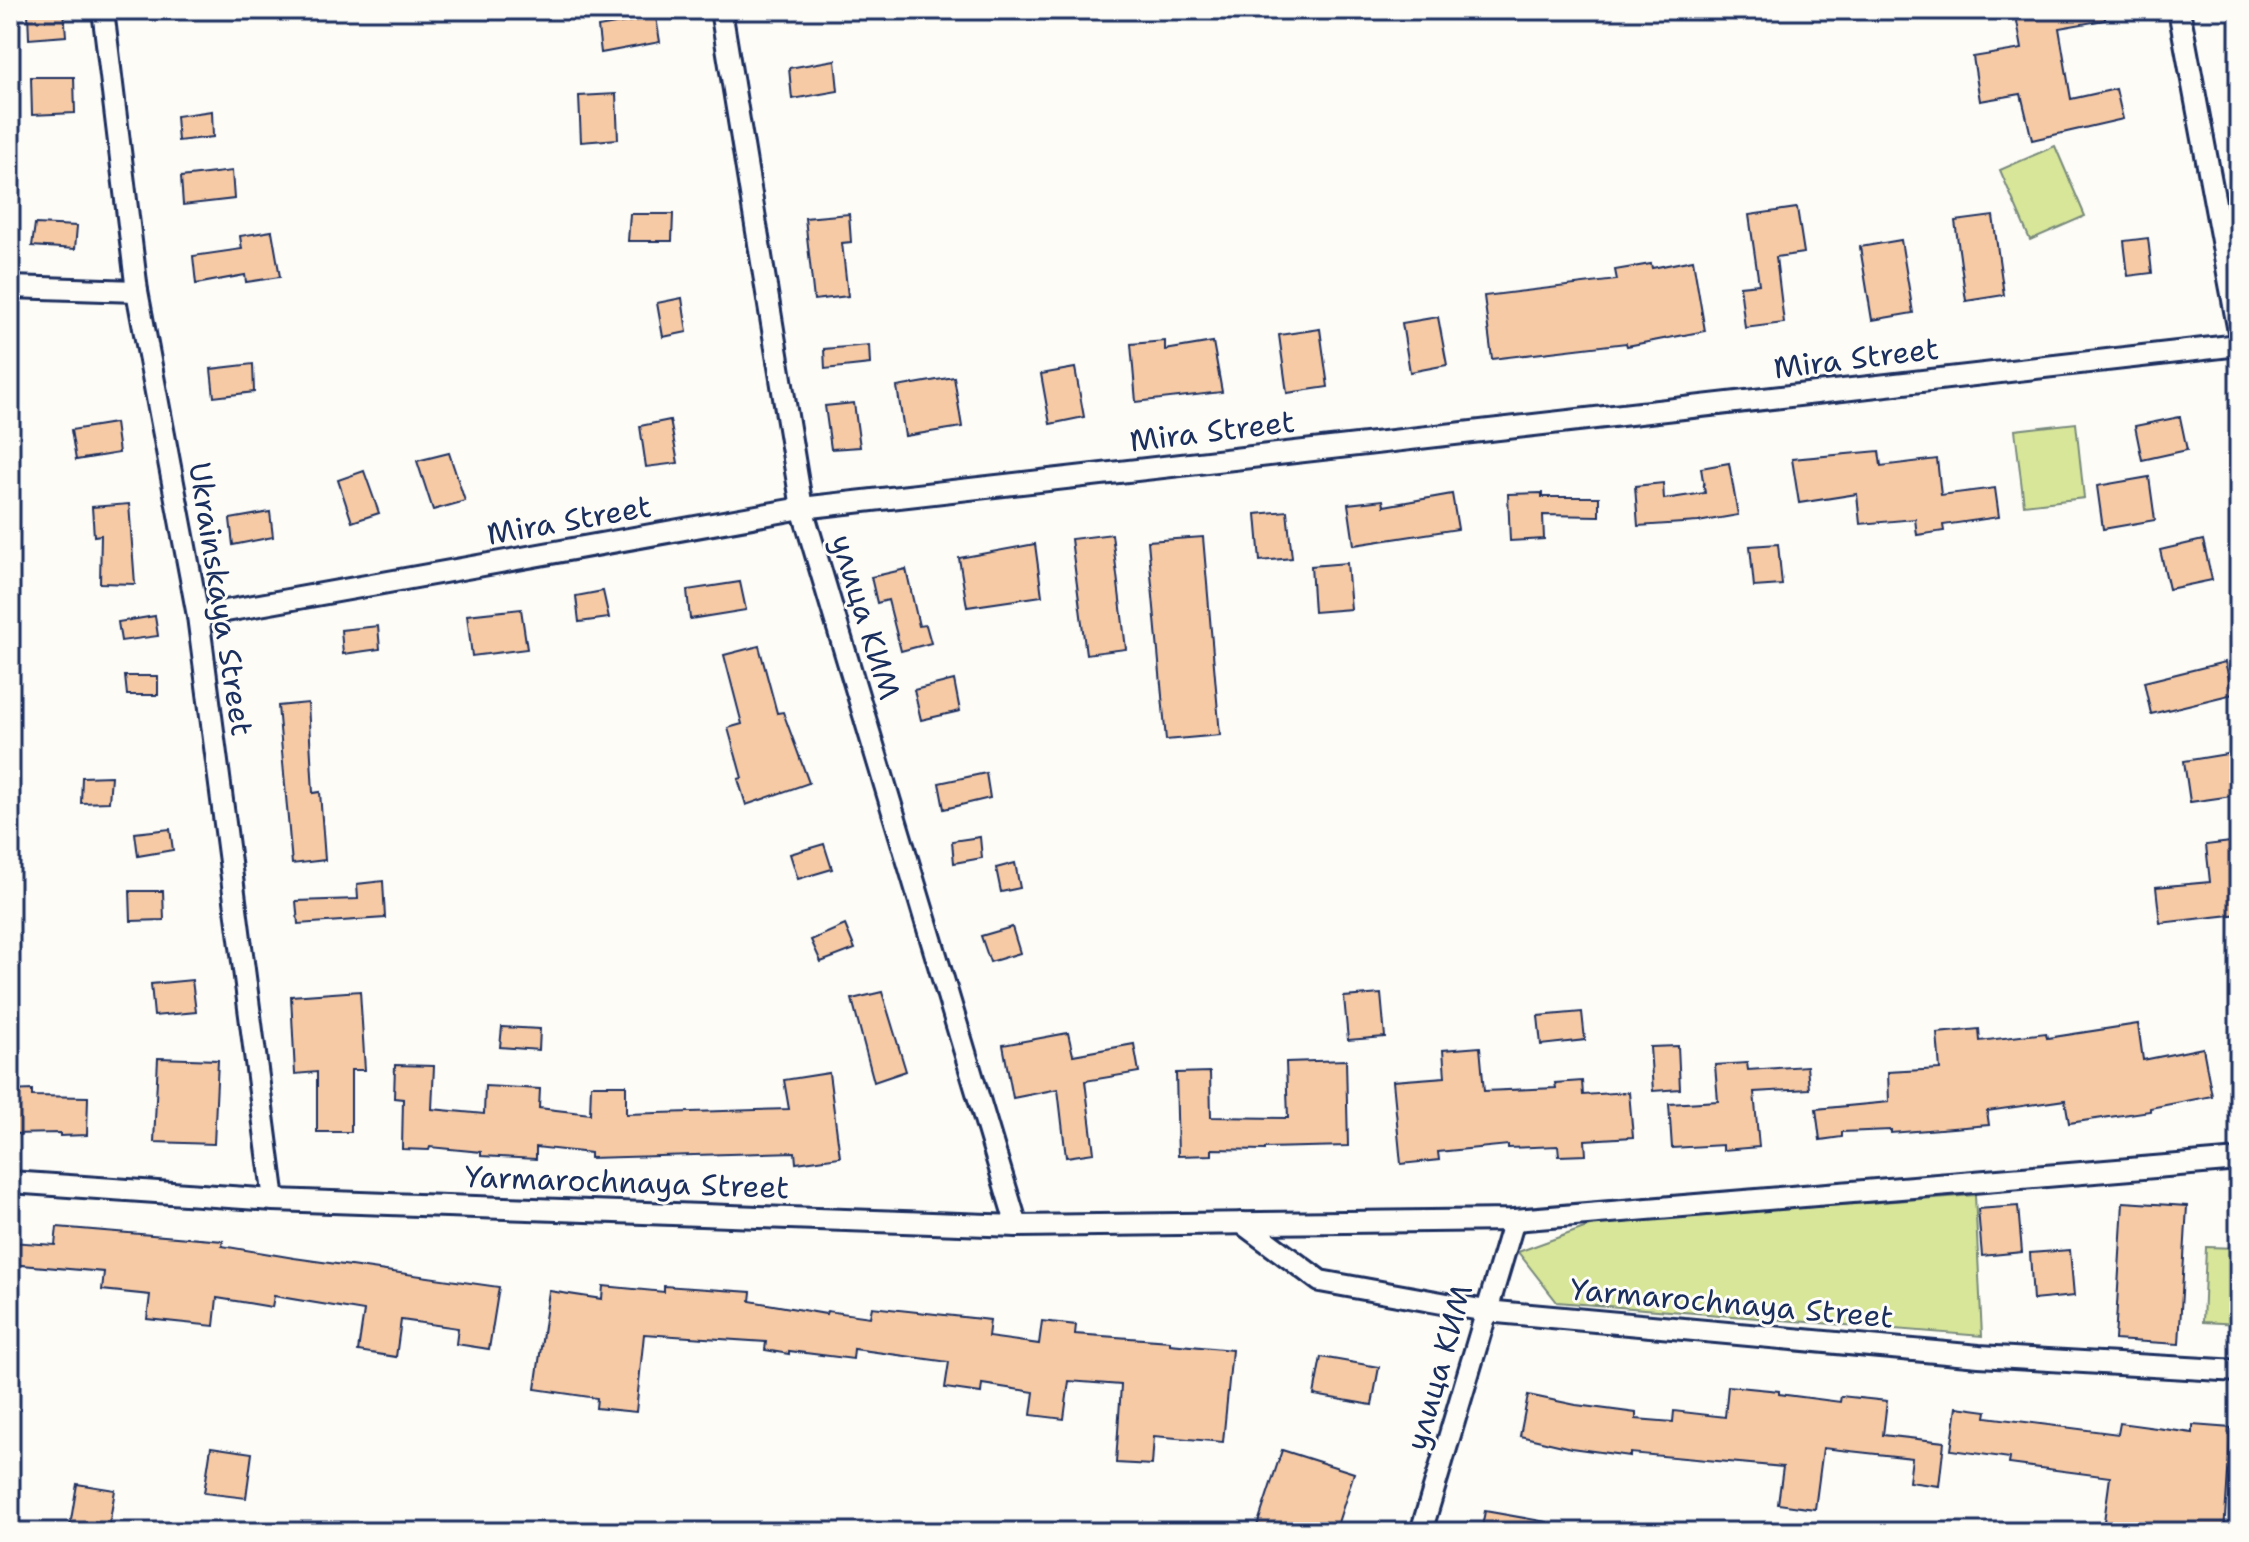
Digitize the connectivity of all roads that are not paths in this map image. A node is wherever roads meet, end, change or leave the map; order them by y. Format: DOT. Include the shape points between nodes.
graph roads {
  1 [pos="103,10"];
  2 [pos="721,10"];
  3 [pos="2179,10"];
  4 [pos="10,287"];
  5 [pos="137,291"];
  6 [pos="2239,332"];
  7 [pos="2239,345"];
  8 [pos="802,508"];
  9 [pos="198,616"];
  10 [pos="2239,1160"];
  11 [pos="10,1182"];
  12 [pos="274,1200"];
  13 [pos="1514,1220"];
  14 [pos="1242,1223"];
  15 [pos="1017,1226"];
  16 [pos="1486,1311"];
  17 [pos="2239,1371"];
  18 [pos="1421,1532"];
  1 -- 5 [label="street, Ukrainskaya Street"];
  2 -- 8 [label="street, улица КИМ"];
  3 -- 6 [label="street"];
  4 -- 5 [label="street"];
  5 -- 9 [label="street, Ukrainskaya Street"];
  7 -- 8 [label="street, Mira Street"];
  8 -- 9 [label="street, Mira Street"];
  8 -- 15 [label="street, улица КИМ"];
  9 -- 12 [label="street, Ukrainskaya Street"];
  10 -- 13 [label="street, Yarmarochnaya Street"];
  11 -- 12 [label="street, Yarmarochnaya Street"];
  12 -- 15 [label="street, Yarmarochnaya Street"];
  13 -- 14 [label="street, Yarmarochnaya Street"];
  13 -- 16 [label="street, улица КИМ"];
  14 -- 15 [label="street, Yarmarochnaya Street"];
  14 -- 16 [label="street, Yarmarochnaya Street" via="1320,1281"];
  16 -- 17 [label="street, Yarmarochnaya Street" via="1979,1356"];
  16 -- 18 [label="street, улица КИМ"];
}
